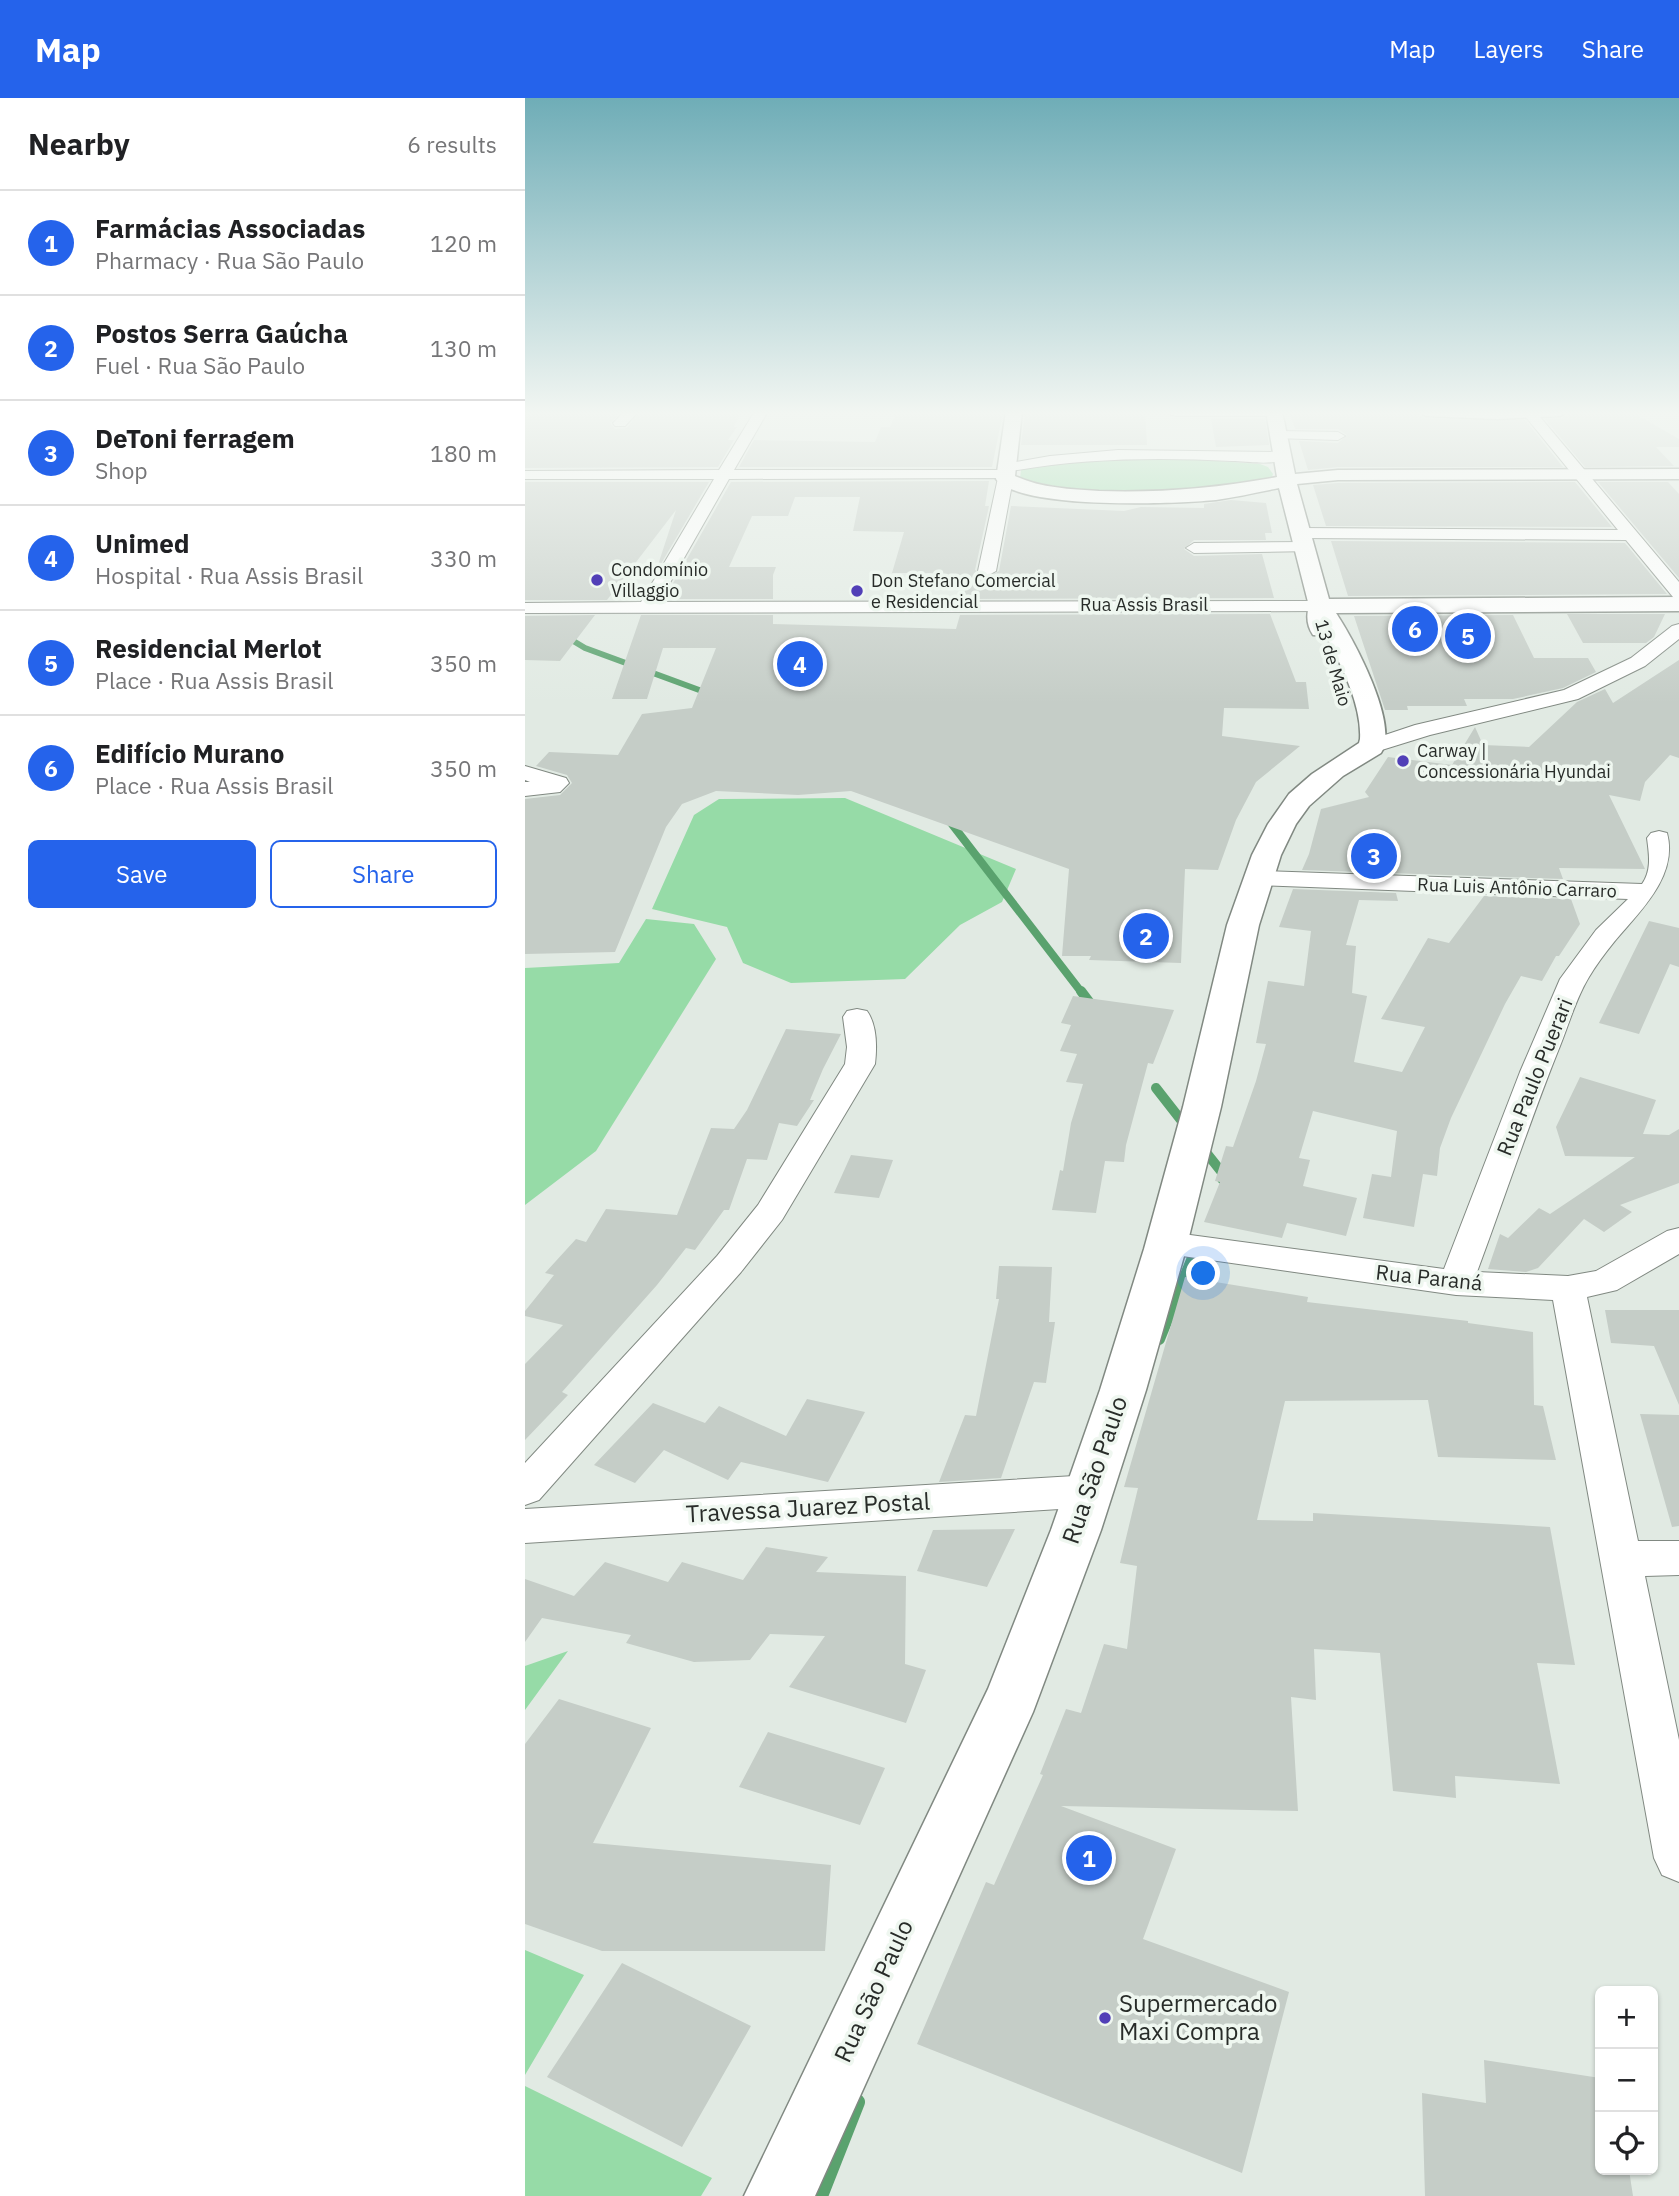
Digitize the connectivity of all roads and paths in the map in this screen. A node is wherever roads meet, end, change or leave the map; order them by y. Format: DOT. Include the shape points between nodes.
graph roads {
  1 [pos="703,509"];
  2 [pos="999,509"];
  3 [pos="1296,509"];
  4 [pos="1610,509"];
  5 [pos="1632,535"];
  6 [pos="1304,540"];
  7 [pos="1194,548"];
  8 [pos="988,571"];
  9 [pos="1679,593"];
  10 [pos="1679,604"];
  11 [pos="1320,606"];
  12 [pos="647,607"];
  13 [pos="525,608"];
  14 [pos="1679,630"];
  15 [pos="1365,740"];
  16 [pos="525,773"];
  17 [pos="525,789"];
  18 [pos="1659,838"];
  19 [pos="1259,878"];
  20 [pos="1650,892"];
  21 [pos="857,1017"];
  22 [pos="1679,1239"];
  23 [pos="1168,1243"];
  24 [pos="1456,1283"];
  25 [pos="1568,1288"];
  26 [pos="525,1489"];
  27 [pos="1091,1491"];
  28 [pos="525,1525"];
  29 [pos="1619,1559"];
  30 [pos="1679,1559"];
  31 [pos="1679,1858"];
  32 [pos="779,2196"];
  1 -- 12 [label="street"];
  2 -- 8 [label="street"];
  3 -- 6 [label="main road, 13 de Maio"];
  4 -- 5 [label="street"];
  5 -- 6 [label="street"];
  5 -- 9 [label="street"];
  6 -- 7 [label="street"];
  6 -- 11 [label="main road, 13 de Maio"];
  10 -- 11 [label="main road, Rua Assis Brasil"];
  11 -- 12 [label="street, Rua Assis Brasil"];
  11 -- 15 [label="main road, 13 de Maio" via="1322,637"];
  11 -- 15 [label="main road, 13 de Maio" via="1328,614 1355,675 1373,730"];
  12 -- 13 [label="street, Rua Assis Brasil"];
  14 -- 15 [label="street" via="1638,662 1571,695"];
  15 -- 19 [label="main road, Rua São Paulo" via="1282,821"];
  16 -- 17 [label="street" via="558,783"];
  18 -- 20 [label="street" via="1660,876"];
  19 -- 20 [label="street, Rua Luis Antônio Carraro"];
  19 -- 23 [label="main road, Rua São Paulo" via="1242,927"];
  20 -- 24 [label="street, Rua Paulo Puerari" via="1605,936 1574,979"];
  21 -- 26 [label="street" via="860,1064 770,1212 729,1264"];
  22 -- 25 [label="street, Rua Paraná" via="1605,1281"];
  23 -- 24 [label="street, Rua Paraná"];
  23 -- 27 [label="main road, Rua São Paulo"];
  24 -- 25 [label="street, Rua Paraná"];
  25 -- 29 [label="street"];
  27 -- 28 [label="street, Travessa Juarez Postal"];
  27 -- 32 [label="main road, Rua São Paulo" via="1023,1670"];
  29 -- 30 [label="street"];
  29 -- 31 [label="street"];
}
